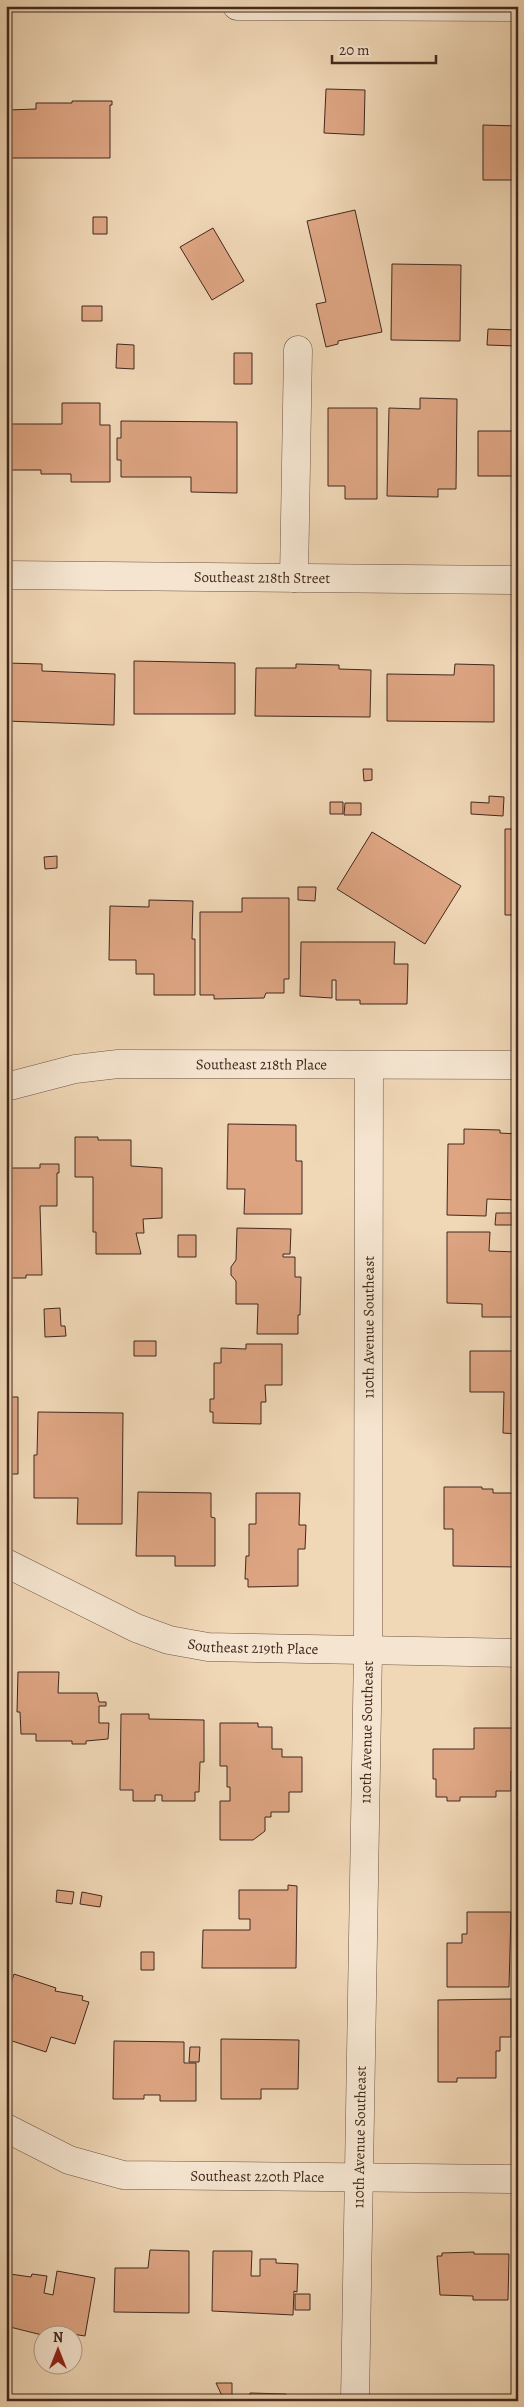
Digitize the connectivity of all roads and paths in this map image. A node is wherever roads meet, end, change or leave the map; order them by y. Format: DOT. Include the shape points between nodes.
graph roads {
  1 [pos="237,6"];
  2 [pos="518,7"];
  3 [pos="298,350"];
  4 [pos="6,575"];
  5 [pos="294,578"];
  6 [pos="518,580"];
  7 [pos="368,1065"];
  8 [pos="518,1065"];
  9 [pos="6,1087"];
  10 [pos="6,1562"];
  11 [pos="368,1651"];
  12 [pos="518,1653"];
  13 [pos="6,2128"];
  14 [pos="358,2177"];
  15 [pos="518,2179"];
  16 [pos="356,2401"];
  1 -- 2 [label="street"];
  3 -- 5 [label="street"];
  4 -- 5 [label="street, Southeast 218th Street"];
  5 -- 6 [label="street, Southeast 218th Street"];
  7 -- 8 [label="street, Southeast 218th Place"];
  7 -- 9 [label="street, Southeast 218th Place" via="118,1064 75,1069"];
  7 -- 11 [label="street, 110th Avenue Southeast"];
  10 -- 11 [label="street, Southeast 219th Place" via="136,1628 169,1640 208,1647"];
  11 -- 12 [label="street, Southeast 219th Place"];
  11 -- 14 [label="street, 110th Avenue Southeast"];
  13 -- 14 [label="street, Southeast 220th Place" via="69,2160 123,2175"];
  14 -- 15 [label="street, Southeast 220th Place"];
  14 -- 16 [label="street, 110th Avenue Southeast"];
}
